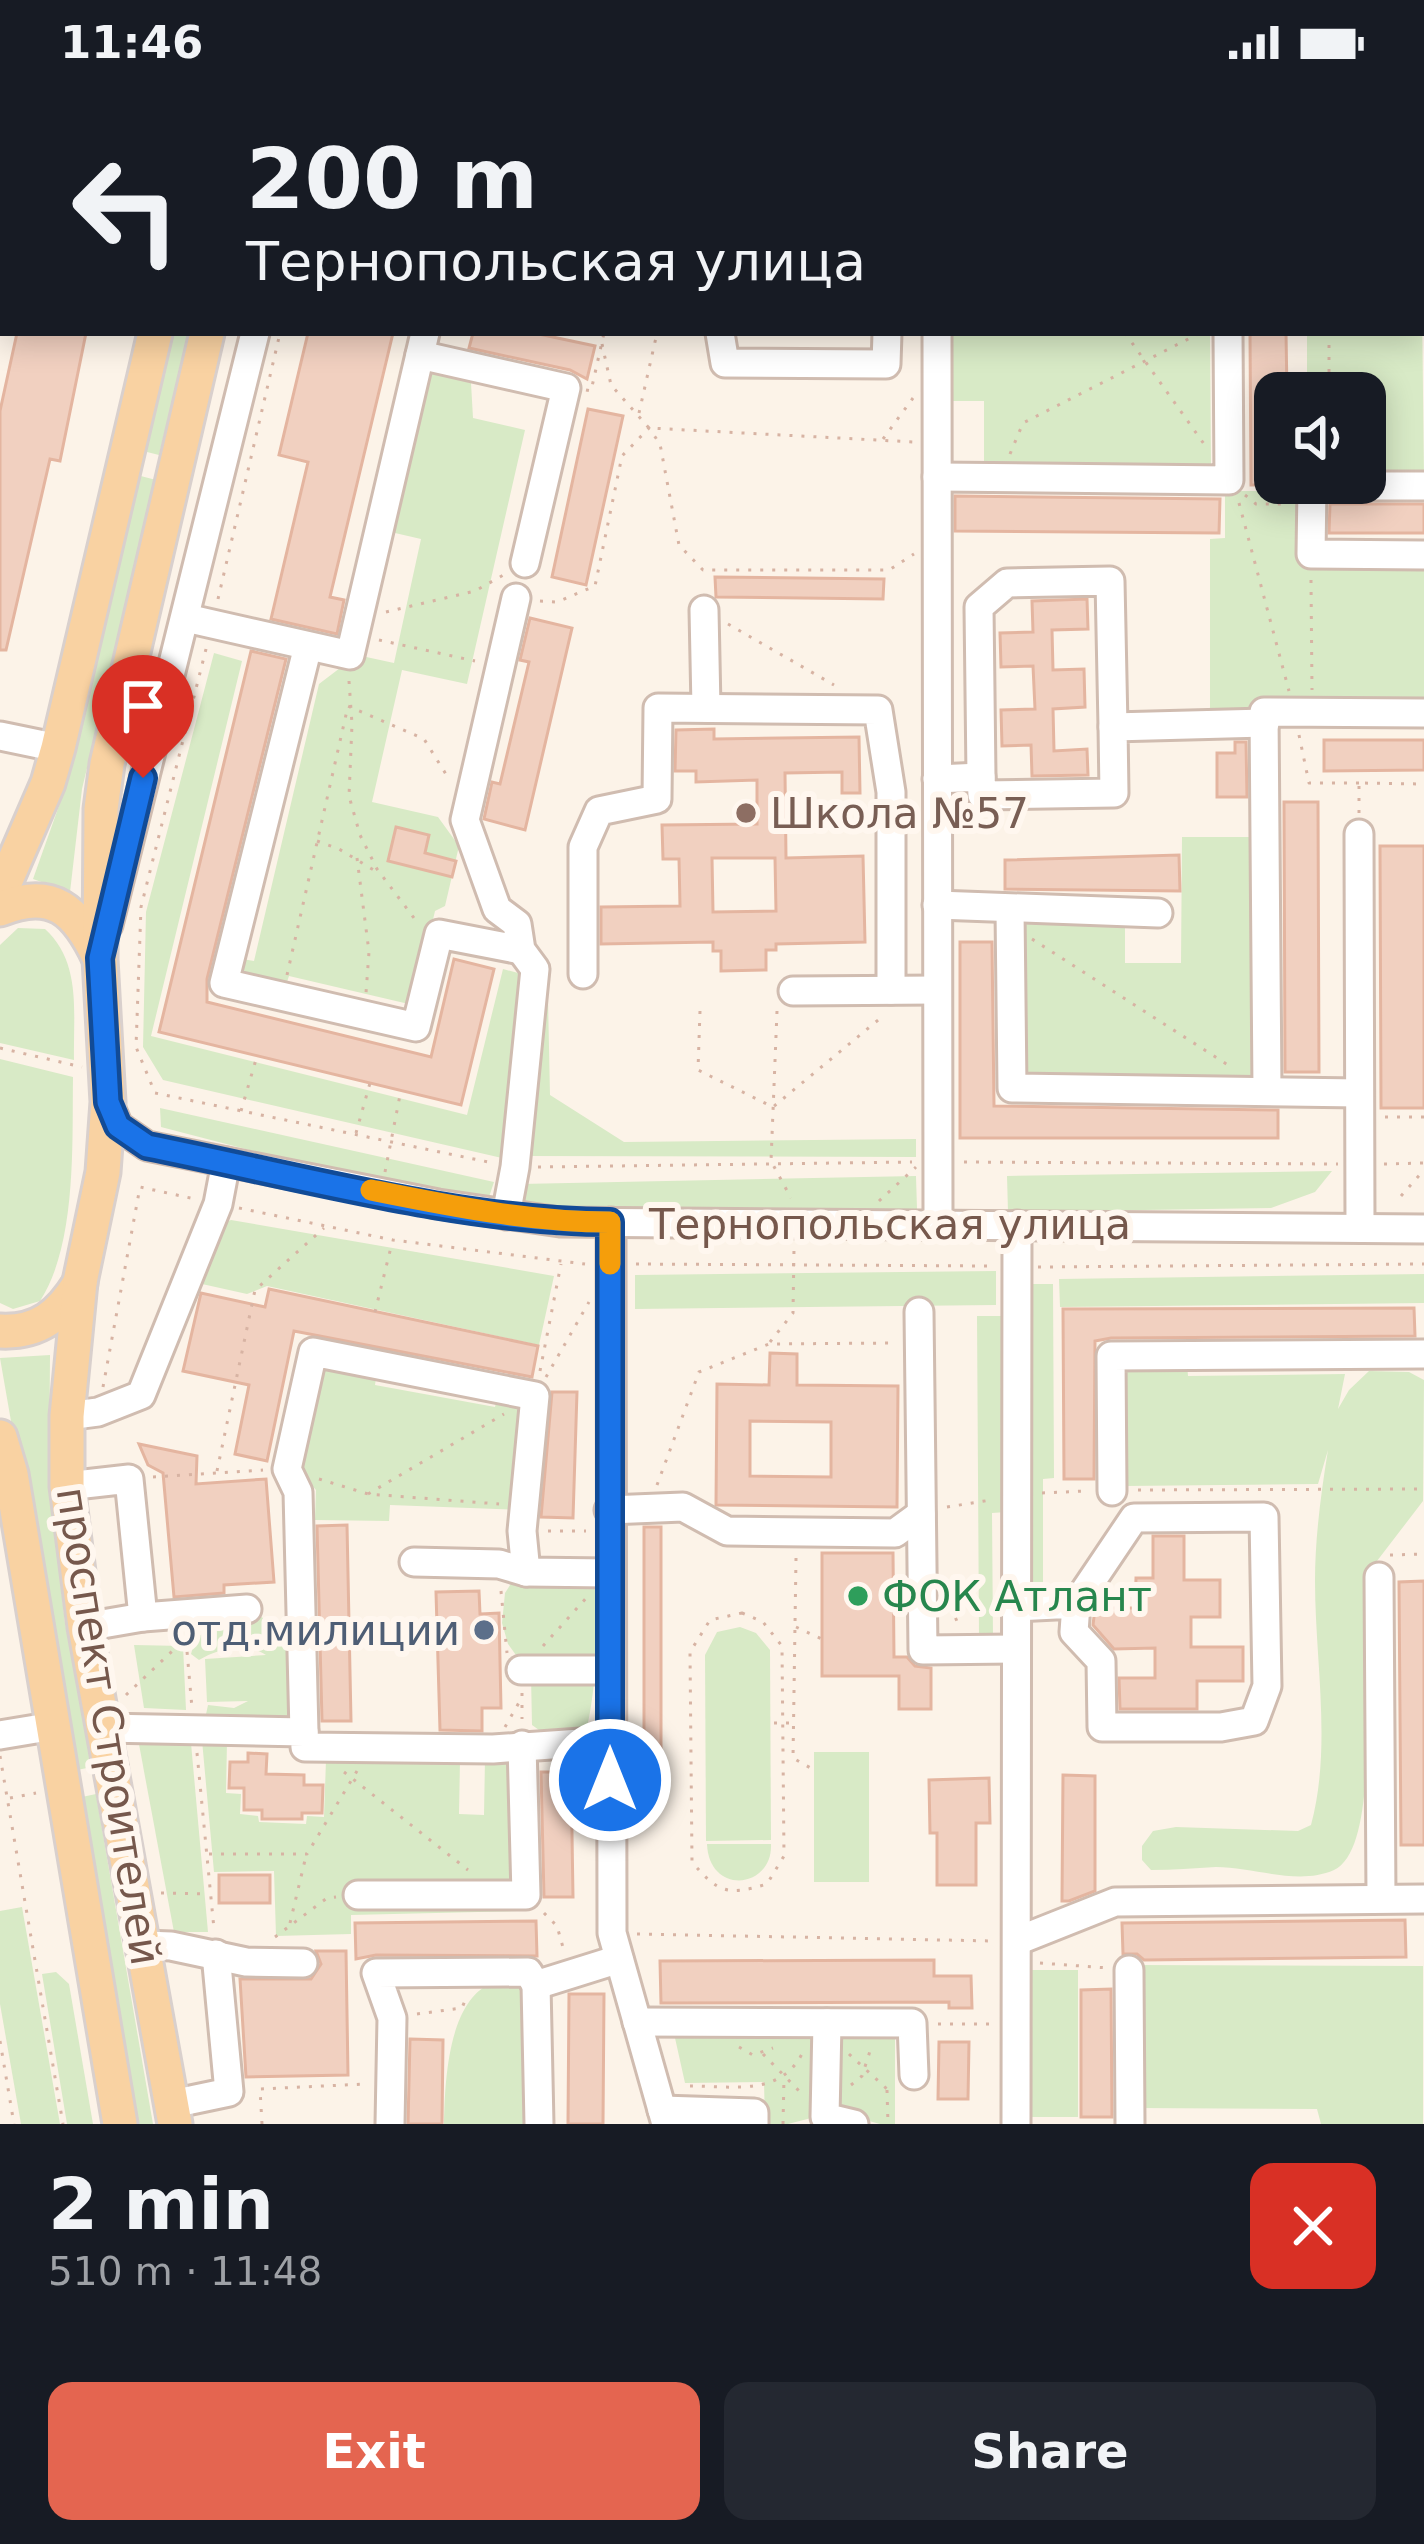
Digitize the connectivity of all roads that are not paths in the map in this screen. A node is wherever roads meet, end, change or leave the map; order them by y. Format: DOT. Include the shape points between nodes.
graph roads {
  1 [pos="154,336"];
  2 [pos="206,336"];
  3 [pos="253,336"];
  4 [pos="720,336"];
  5 [pos="886,336"];
  6 [pos="937,336"];
  7 [pos="1228,336"];
  8 [pos="422,344"];
  9 [pos="937,477"];
  10 [pos="1424,486"];
  11 [pos="1424,555"];
  12 [pos="525,563"];
  13 [pos="515,598"];
  14 [pos="704,610"];
  15 [pos="199,621"];
  16 [pos="308,646"];
  17 [pos="706,708"];
  18 [pos="1424,712"];
  19 [pos="1265,723"];
  20 [pos="1113,727"];
  21 [pos="0,736"];
  22 [pos="58,748"];
  23 [pos="982,777"];
  24 [pos="937,779"];
  25 [pos="1360,834"];
  26 [pos="0,894"];
  27 [pos="937,904"];
  28 [pos="0,909"];
  29 [pos="1158,914"];
  30 [pos="1010,917"];
  31 [pos="521,950"];
  32 [pos="100,958"];
  33 [pos="583,974"];
  34 [pos="914,990"];
  35 [pos="785,1001"];
  36 [pos="1267,1091"];
  37 [pos="108,1102"];
  38 [pos="1359,1105"];
  39 [pos="147,1146"];
  40 [pos="226,1162"];
  41 [pos="103,1172"];
  42 [pos="506,1215"];
  43 [pos="610,1222"];
  44 [pos="938,1225"];
  45 [pos="1017,1225"];
  46 [pos="1360,1228"];
  47 [pos="1424,1229"];
  48 [pos="80,1282"];
  49 [pos="919,1312"];
  50 [pos="0,1331"];
  51 [pos="1424,1354"];
  52 [pos="83,1414"];
  53 [pos="0,1437"];
  54 [pos="5,1475"];
  55 [pos="67,1486"];
  56 [pos="1112,1491"];
  57 [pos="922,1514"];
  58 [pos="609,1521"];
  59 [pos="414,1562"];
  60 [pos="526,1572"];
  61 [pos="609,1573"];
  62 [pos="1379,1577"];
  63 [pos="1076,1604"];
  64 [pos="1016,1607"];
  65 [pos="247,1609"];
  66 [pos="143,1617"];
  67 [pos="85,1627"];
  68 [pos="1016,1649"];
  69 [pos="610,1670"];
  70 [pos="522,1684"];
  71 [pos="54,1726"];
  72 [pos="104,1728"];
  73 [pos="304,1732"];
  74 [pos="0,1735"];
  75 [pos="610,1741"];
  76 [pos="522,1745"];
  77 [pos="358,1895"];
  78 [pos="1381,1898"];
  79 [pos="1424,1899"];
  80 [pos="145,1946"];
  81 [pos="615,1946"];
  82 [pos="1016,1951"];
  83 [pos="216,1954"];
  84 [pos="303,1963"];
  85 [pos="1129,1970"];
  86 [pos="536,1985"];
  87 [pos="637,2022"];
  88 [pos="823,2026"];
  89 [pos="905,2077"];
  90 [pos="661,2107"];
  91 [pos="173,2114"];
  92 [pos="120,2124"];
  93 [pos="390,2124"];
  94 [pos="539,2124"];
  95 [pos="754,2124"];
  96 [pos="854,2124"];
  97 [pos="1016,2124"];
  98 [pos="1130,2124"];
  1 -- 22 [label="main road"];
  2 -- 32 [label="main road, проспект Строителей" via="107,764"];
  3 -- 15 [label="street"];
  4 -- 5 [label="street" via="724,363 886,364"];
  6 -- 9 [label="street"];
  7 -- 9 [label="street" via="1229,480"];
  8 -- 12 [label="street" via="566,388"];
  8 -- 16 [label="street" via="354,636"];
  9 -- 24 [label="street"];
  10 -- 11 [label="street" via="1312,486 1311,554"];
  13 -- 31 [label="street" via="465,820 497,908 517,924"];
  14 -- 17 [label="street"];
  15 -- 16 [label="street"];
  15 -- 32 [label="street"];
  16 -- 31 [label="street" via="224,983 416,1027 439,934"];
  17 -- 33 [label="street" via="658,707 657,799 598,812 583,847"];
  17 -- 34 [label="street" via="878,710"];
  18 -- 19 [label="street" via="1264,712"];
  19 -- 20 [label="street"];
  19 -- 36 [label="street"];
  20 -- 23 [label="street" via="1114,793 982,795"];
  20 -- 23 [label="street" via="1110,581 1007,583 979,608"];
  21 -- 22 [label="street"];
  22 -- 26 [label="main road"];
  23 -- 24 [label="street"];
  24 -- 27 [label="street"];
  25 -- 38 [label="street"];
  27 -- 30 [label="street"];
  27 -- 34 [label="street"];
  28 -- 32 [label="main road" via="53,902 84,926"];
  29 -- 30 [label="street"];
  30 -- 36 [label="street" via="1012,1088"];
  31 -- 42 [label="street" via="535,968 535,990"];
  32 -- 37 [label="main road, проспект Строителей"];
  34 -- 35 [label="street"];
  34 -- 44 [label="street"];
  36 -- 38 [label="street"];
  37 -- 39 [label="street" via="118,1126"];
  37 -- 41 [label="main road, проспект Строителей"];
  38 -- 46 [label="street"];
  39 -- 40 [label="street, Тернопольская улица"];
  39 -- 41 [label="street"];
  40 -- 42 [label="street, Тернопольская улица"];
  40 -- 52 [label="street" via="218,1204 141,1395"];
  41 -- 48 [label="main road, проспект Строителей"];
  42 -- 43 [label="street, Тернопольская улица"];
  43 -- 44 [label="street, Тернопольская улица"];
  43 -- 58 [label="street"];
  44 -- 45 [label="street, Тернопольская улица"];
  45 -- 46 [label="street, Тернопольская улица"];
  45 -- 64 [label="street"];
  46 -- 47 [label="street, Тернопольская улица"];
  48 -- 50 [label="main road" via="47,1322"];
  48 -- 52 [label="main road, проспект Строителей"];
  49 -- 57 [label="street"];
  51 -- 56 [label="street" via="1112,1356"];
  52 -- 55 [label="main road, проспект Строителей"];
  53 -- 54 [label="main road, проспект Строителей"];
  54 -- 71 [label="main road, проспект Строителей"];
  55 -- 66 [label="street" via="129,1479"];
  55 -- 67 [label="main road, проспект Строителей"];
  57 -- 58 [label="street" via="895,1534 727,1531 683,1508"];
  57 -- 68 [label="street" via="923,1650"];
  58 -- 61 [label="street"];
  59 -- 60 [label="street"];
  60 -- 61 [label="street"];
  60 -- 73 [label="street" via="535,1396 313,1352 287,1469 298,1492"];
  61 -- 69 [label="street"];
  62 -- 78 [label="street"];
  63 -- 63 [label="street" via="1134,1518 1264,1517 1267,1686 1254,1721 1102,1727 1101,1661 1074,1632"];
  63 -- 64 [label="street"];
  64 -- 68 [label="street"];
  65 -- 66 [label="street" via="185,1626"];
  66 -- 67 [label="street"];
  67 -- 72 [label="main road, проспект Строителей"];
  68 -- 82 [label="street"];
  69 -- 70 [label="street"];
  69 -- 75 [label="street"];
  71 -- 74 [label="street"];
  71 -- 92 [label="main road, проспект Строителей"];
  72 -- 73 [label="street"];
  72 -- 80 [label="main road, проспект Строителей"];
  73 -- 76 [label="street" via="305,1747"];
  75 -- 76 [label="street"];
  75 -- 81 [label="street"];
  76 -- 77 [label="street" via="512,1895"];
  78 -- 79 [label="street"];
  78 -- 82 [label="street" via="1115,1902"];
  80 -- 83 [label="street"];
  80 -- 91 [label="main road, проспект Строителей"];
  81 -- 86 [label="street"];
  81 -- 87 [label="street"];
  82 -- 97 [label="street"];
  83 -- 84 [label="street"];
  83 -- 91 [label="street" via="229,2092"];
  85 -- 98 [label="street"];
  86 -- 93 [label="street" via="528,1972 376,1972 392,2018"];
  86 -- 94 [label="street"];
  87 -- 88 [label="street"];
  87 -- 90 [label="street"];
  88 -- 89 [label="street" via="913,2024"];
  88 -- 96 [label="street" via="824,2117"];
  90 -- 95 [label="street" via="754,2113"];
}
